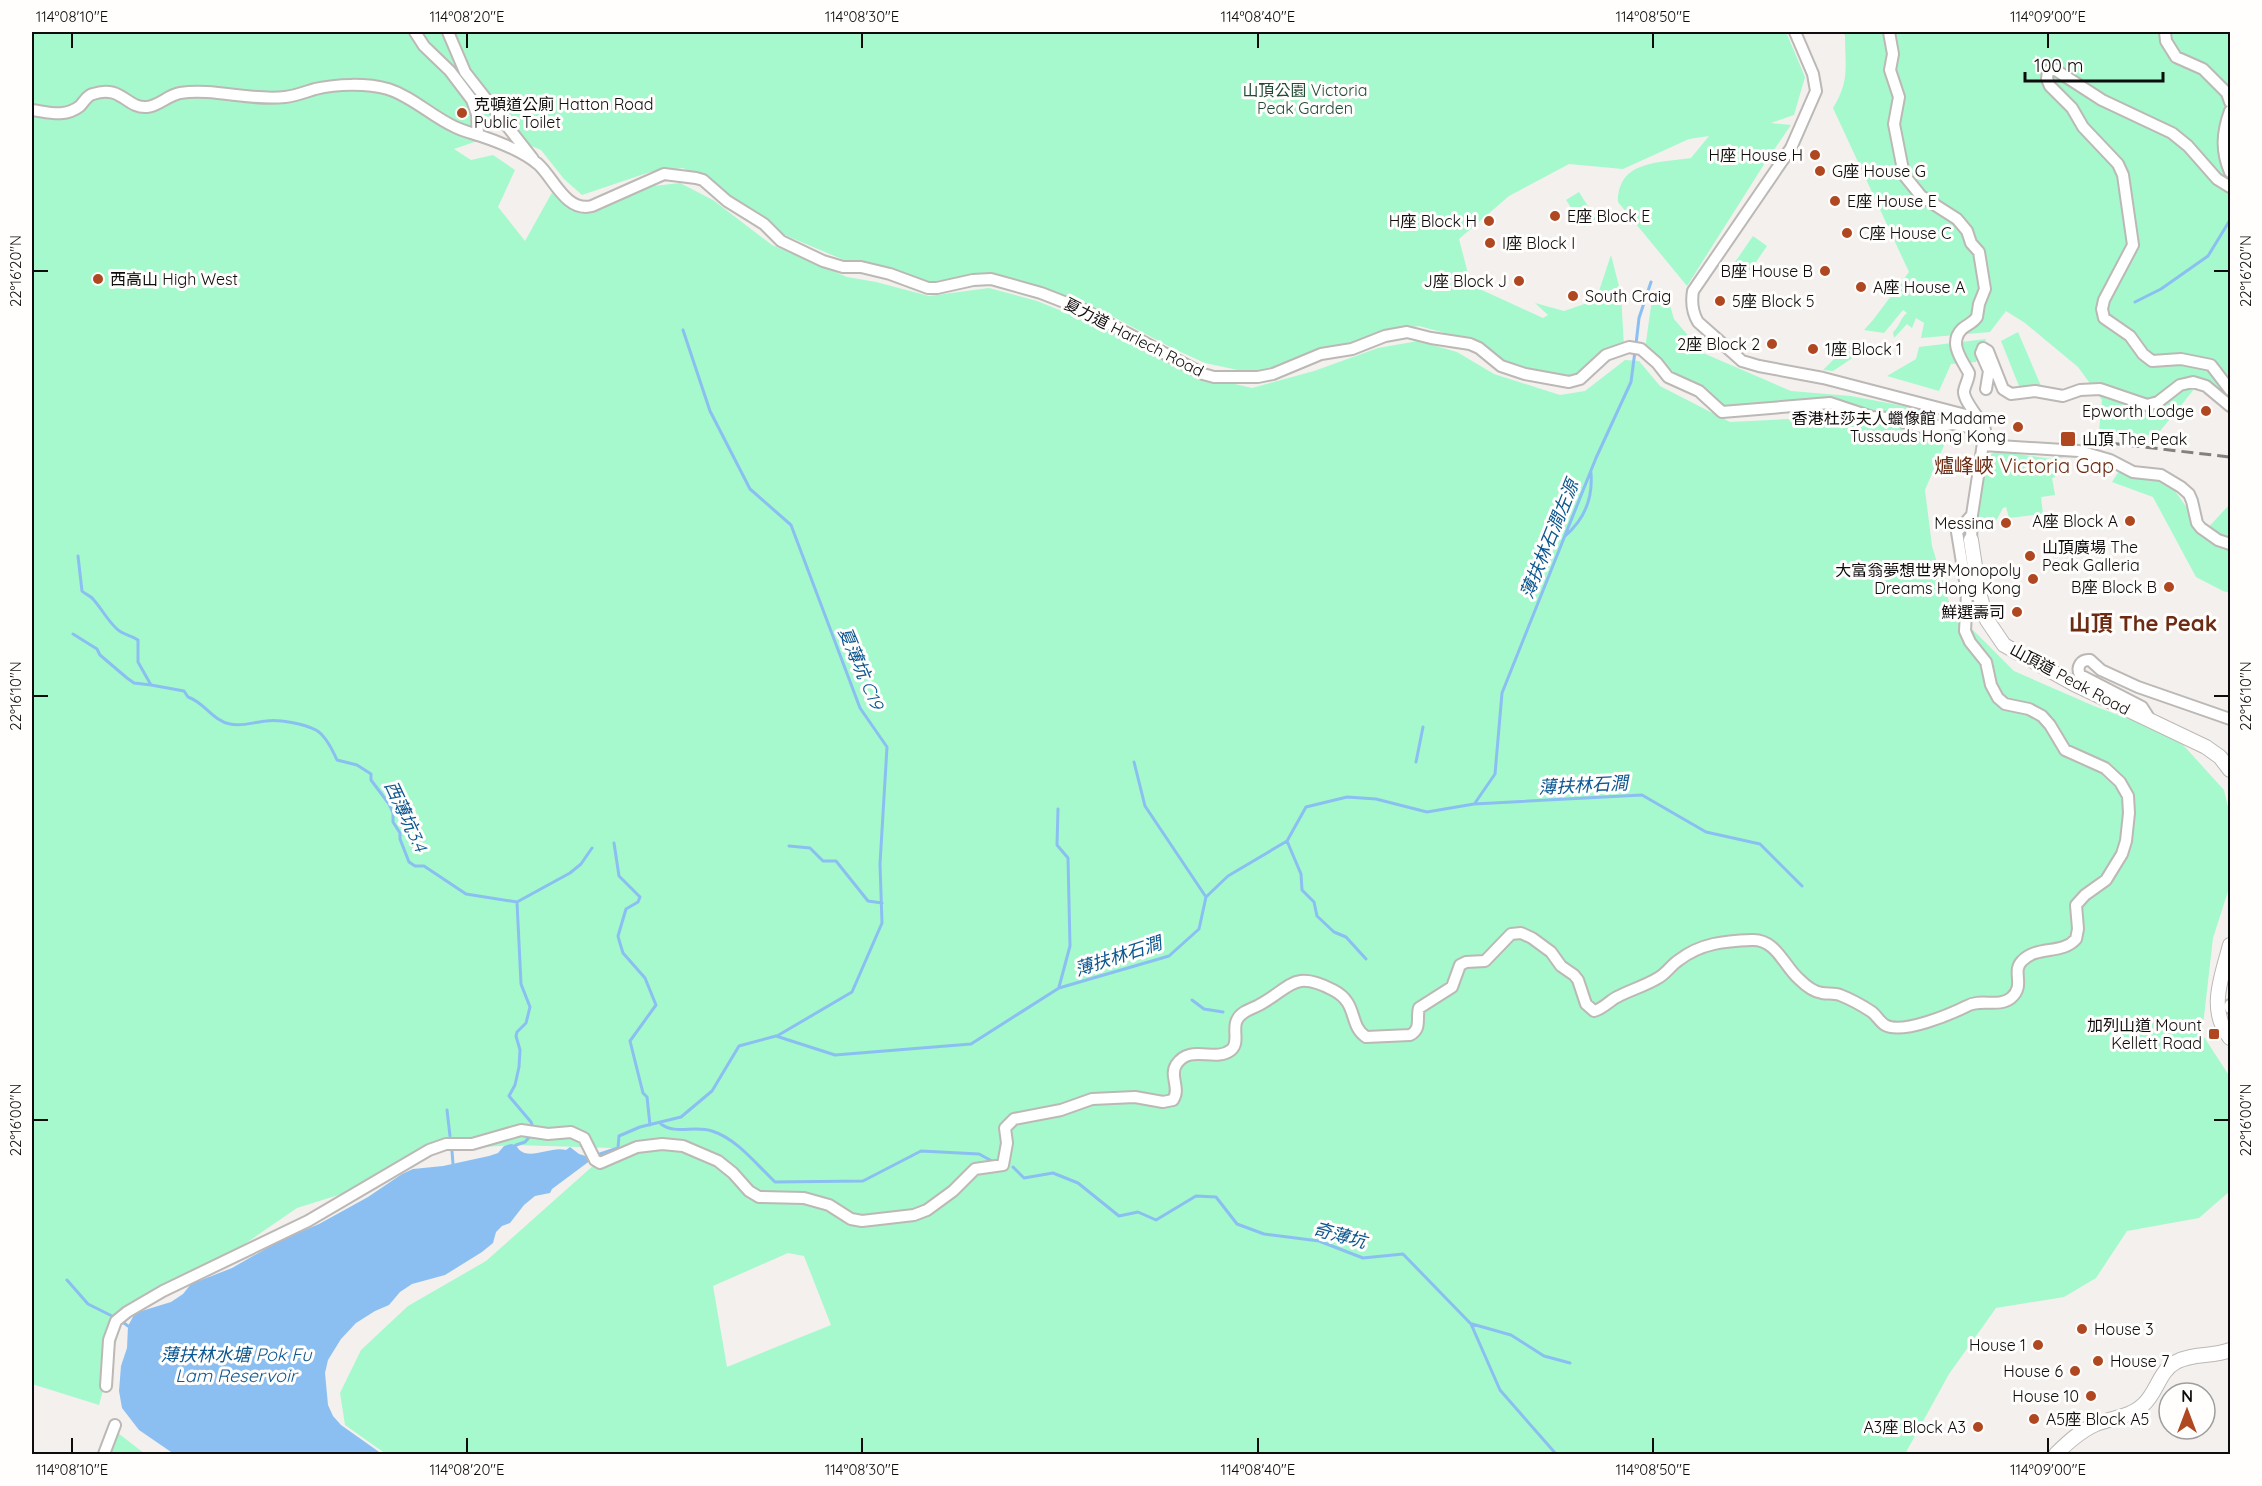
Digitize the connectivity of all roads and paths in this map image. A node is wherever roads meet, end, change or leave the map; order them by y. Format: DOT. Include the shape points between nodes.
graph roads {
  1 [pos="415,32"];
  2 [pos="448,32"];
  3 [pos="1795,32"];
  4 [pos="1889,32"];
  5 [pos="2165,32"];
  6 [pos="2230,102"];
  7 [pos="32,110"];
  8 [pos="2230,111"];
  9 [pos="478,135"];
  10 [pos="537,164"];
  11 [pos="2230,172"];
  12 [pos="2230,188"];
  13 [pos="1986,389"];
  14 [pos="2230,390"];
  15 [pos="2230,406"];
  16 [pos="1983,424"];
  17 [pos="1983,445"];
  18 [pos="1972,515"];
  19 [pos="1971,540"];
  20 [pos="2230,544"];
  21 [pos="2230,719"];
  22 [pos="2151,722"];
  23 [pos="2230,770"];
  24 [pos="2230,945"];
  25 [pos="2230,1038"];
  26 [pos="2230,1350"];
  27 [pos="106,1386"];
  28 [pos="115,1425"];
  29 [pos="104,1455"];
  30 [pos="2056,1455"];
  1 -- 9 [label="street" via="472,100"];
  2 -- 10 [label="street" via="465,72"];
  3 -- 16 [label="street" via="1816,91 1791,148 1693,291 1694,315 1742,361 1823,378"];
  4 -- 16 [label="street" via="1893,54 1890,70 1899,96 1894,124 1896,145 1904,177 1921,196 1958,220 1980,254 1985,290 1976,320 1959,333 1956,352 1969,372 1965,398"];
  5 -- 6 [label="street" via="2176,57 2203,69"];
  7 -- 9 [label="street, 夏力道 Harlech Road" via="51,114 71,111 95,93 117,93 135,106 148,107 171,95 191,92 281,98 321,88 365,85 403,95 452,126"];
  8 -- 11 [label="street" via="2223,142"];
  9 -- 10 [label="street, 夏力道 Harlech Road"];
  10 -- 16 [label="street, 夏力道 Harlech Road" via="569,200 585,208 664,174 698,178 764,224 781,241 823,261 890,274 928,288 991,279 1041,293 1082,309 1214,377 1273,374 1321,354 1352,349 1404,332 1473,344 1501,366 1565,382 1578,380 1604,356 1624,348 1641,349 1668,377 1699,391 1722,411 1830,403 1925,428"];
  12 -- 14 [label="street" via="2172,133 2102,100 2054,69 2048,71 2050,86 2072,108 2123,175 2133,245 2104,300 2104,319 2130,336 2151,360 2181,359 2211,365"];
  13 -- 15 [label="street" via="1989,373 1983,348 1988,351 2003,389 2011,394 2035,391 2062,396 2080,390 2100,390 2147,405 2158,402 2176,386 2193,382 2206,386"];
  16 -- 17 [label="street, 山頂道 Peak Road"];
  17 -- 18 [label="street, 山頂道 Peak Road"];
  17 -- 20 [label="street" via="2079,451 2133,472 2161,475 2189,494 2201,528"];
  18 -- 19 [label="street, 山頂道 Peak Road"];
  18 -- 27 [label="street" via="1957,532 1967,593 1965,628 1970,642 1986,662 1995,695 2005,704 2034,711 2048,723 2067,752 2109,771 2125,789 2129,806 2126,842 2117,864 2106,880 2076,905 2076,939 2068,946 2022,960 2018,990 2006,1001 1971,1004 1903,1028 1891,1028 1872,1012 1840,995 1810,988 1771,946 1754,940 1709,944 1680,959 1660,978 1594,1011 1587,1006 1578,980 1551,952 1532,938 1514,933 1485,961 1460,965 1452,987 1419,1008 1417,1030 1410,1035 1366,1037 1359,1031 1350,1004 1343,996 1318,984 1292,982 1240,1015 1235,1026 1235,1045 1230,1051 1192,1053 1180,1060 1173,1072 1173,1100 1092,1099 1014,1119 1005,1128 1003,1165 975,1169 953,1191 914,1215 857,1220 829,1205 804,1198 759,1197 718,1161 675,1144 637,1148 600,1163 582,1136 571,1132 532,1131 472,1144 446,1144 429,1150 308,1221 163,1291 123,1315 114,1324 109,1340"];
  19 -- 22 [label="main road, 山頂道 Peak Road" via="1987,620 2004,645"];
  21 -- 22 [label="street, 山頂道 Peak Road" via="2146,690 2101,670 2090,660 2082,661 2079,671 2084,677 2142,707"];
  22 -- 23 [label="main road, 山頂道 Peak Road" via="2211,750"];
  24 -- 25 [label="main road" via="2217,1006 2220,1022"];
  26 -- 30 [label="main road" via="2174,1363 2143,1406 2088,1427"];
  28 -- 29 [label="street"];
}
